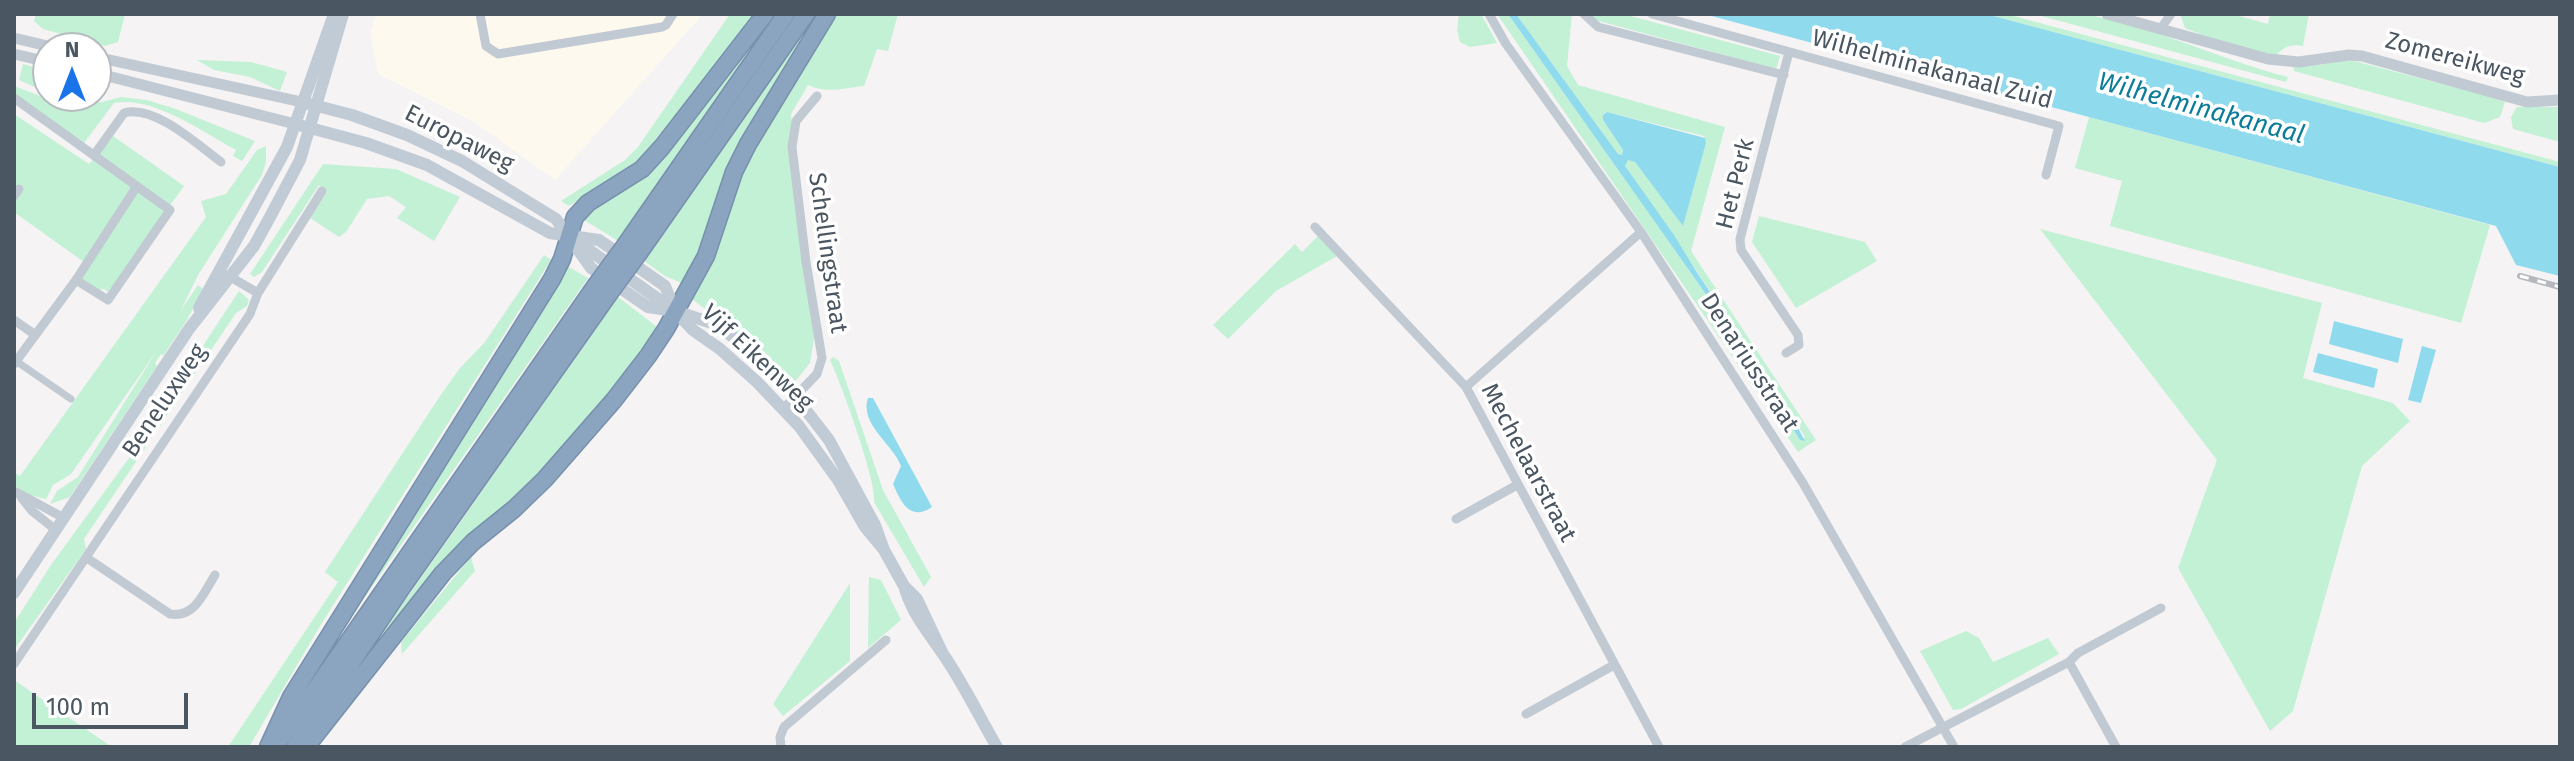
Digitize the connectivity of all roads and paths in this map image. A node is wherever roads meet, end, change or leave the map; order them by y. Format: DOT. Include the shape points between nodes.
graph roads {
  1 [pos="334,14"];
  2 [pos="343,14"];
  3 [pos="480,14"];
  4 [pos="673,14"];
  5 [pos="765,14"];
  6 [pos="786,14"];
  7 [pos="806,14"];
  8 [pos="827,14"];
  9 [pos="1489,14"];
  10 [pos="1584,14"];
  11 [pos="1652,14"];
  12 [pos="2107,14"];
  13 [pos="2161,14"];
  14 [pos="2171,14"];
  15 [pos="2161,28"];
  16 [pos="1789,52"];
  17 [pos="112,60"];
  18 [pos="1784,75"];
  19 [pos="112,77"];
  20 [pos="817,96"];
  21 [pos="14,98"];
  22 [pos="2560,100"];
  23 [pos="302,102"];
  24 [pos="316,106"];
  25 [pos="295,124"];
  26 [pos="310,128"];
  27 [pos="94,155"];
  28 [pos="221,162"];
  29 [pos="2046,175"];
  30 [pos="137,186"];
  31 [pos="322,191"];
  32 [pos="1315,227"];
  33 [pos="1641,232"];
  34 [pos="569,236"];
  35 [pos="632,248"];
  36 [pos="225,274"];
  37 [pos="76,280"];
  38 [pos="603,290"];
  39 [pos="258,293"];
  40 [pos="675,311"];
  41 [pos="14,320"];
  42 [pos="34,334"];
  43 [pos="1786,353"];
  44 [pos="15,363"];
  45 [pos="1466,387"];
  46 [pos="795,396"];
  47 [pos="71,399"];
  48 [pos="783,409"];
  49 [pos="1517,485"];
  50 [pos="17,493"];
  51 [pos="64,518"];
  52 [pos="1456,519"];
  53 [pos="56,530"];
  54 [pos="884,550"];
  55 [pos="87,558"];
  56 [pos="215,575"];
  57 [pos="14,593"];
  58 [pos="2161,608"];
  59 [pos="886,640"];
  60 [pos="2069,662"];
  61 [pos="14,664"];
  62 [pos="1614,665"];
  63 [pos="1526,714"];
  64 [pos="1943,726"];
  65 [pos="268,747"];
  66 [pos="275,747"];
  67 [pos="295,747"];
  68 [pos="306,747"];
  69 [pos="781,747"];
  70 [pos="997,747"];
  71 [pos="1659,747"];
  72 [pos="1905,747"];
  73 [pos="1954,747"];
  74 [pos="2116,747"];
  1 -- 23 [label="main road, Beneluxweg"];
  2 -- 24 [label="main road, Beneluxweg"];
  3 -- 4 [label="street" via="486,46 498,54 662,27"];
  5 -- 34 [label="highway" via="662,147 642,169 588,203 575,217"];
  6 -- 35 [label="highway"];
  7 -- 35 [label="highway"];
  8 -- 40 [label="highway" via="748,144 706,256"];
  9 -- 33 [label="street, Denariusstraat"];
  10 -- 18 [label="street, Wilhelminakanaal Zuid" via="1598,27"];
  11 -- 16 [label="street, Wilhelminakanaal Zuid"];
  12 -- 15 [label="street, Zomereikweg"];
  13 -- 15 [label="street"];
  14 -- 15 [label="street"];
  15 -- 22 [label="street, Zomereikweg" via="2283,61 2362,56 2527,102"];
  16 -- 18 [label="street, Het Perk"];
  16 -- 29 [label="street, Wilhelminakanaal Zuid" via="2059,126"];
  17 -- 23 [label="street"];
  18 -- 43 [label="street, Het Perk" via="1740,239 1741,250 1798,335 1799,345"];
  19 -- 25 [label="street"];
  20 -- 46 [label="street, Schellingstraat" via="796,121 792,147 822,358 817,374"];
  21 -- 27 [label="street"];
  23 -- 24 [label="main road, Europaweg"];
  23 -- 25 [label="main road, Beneluxweg"];
  24 -- 26 [label="main road, Beneluxweg"];
  24 -- 34 [label="main road, Europaweg" via="448,154 556,219"];
  25 -- 26 [label="main road, Europaweg"];
  25 -- 36 [label="main road, Beneluxweg"];
  26 -- 34 [label="main road, Europaweg" via="427,165 550,233"];
  26 -- 36 [label="main road, Beneluxweg" via="300,160 254,246"];
  27 -- 28 [label="street" via="124,113 132,111 161,119"];
  27 -- 30 [label="street"];
  30 -- 37 [label="street"];
  30 -- 37 [label="street" via="170,210 108,300"];
  31 -- 39 [label="street, Beneluxweg"];
  32 -- 45 [label="street, Mechelaarstraat"];
  33 -- 45 [label="street"];
  33 -- 64 [label="street, Denariusstraat" via="1803,483"];
  34 -- 40 [label="main road, Europaweg" via="591,268 653,310"];
  34 -- 40 [label="main road, Europaweg" via="593,237 647,273 665,286"];
  34 -- 65 [label="highway" via="552,279 291,697"];
  35 -- 38 [label="highway, bridge"];
  36 -- 39 [label="street"];
  36 -- 51 [label="main road, Beneluxweg"];
  37 -- 42 [label="street"];
  38 -- 66 [label="highway"];
  38 -- 67 [label="highway"];
  39 -- 55 [label="street, Beneluxweg" via="250,314"];
  40 -- 46 [label="main road, Vijf Eikenweg" via="715,324"];
  40 -- 48 [label="main road, Vijf Eikenweg"];
  40 -- 68 [label="highway" via="614,400 532,492 443,573"];
  41 -- 42 [label="street"];
  42 -- 44 [label="street"];
  44 -- 47 [label="street"];
  45 -- 49 [label="street, Mechelaarstraat"];
  46 -- 48 [label="street, Schellingstraat"];
  46 -- 54 [label="main road, Vijf Eikenweg" via="829,440"];
  48 -- 54 [label="main road, Vijf Eikenweg"];
  49 -- 52 [label="street"];
  49 -- 62 [label="street, Mechelaarstraat"];
  50 -- 51 [label="street"];
  50 -- 53 [label="street"];
  51 -- 53 [label="main road, Beneluxweg"];
  53 -- 57 [label="main road, Beneluxweg"];
  54 -- 70 [label="main road, Vijf Eikenweg" via="917,599"];
  55 -- 56 [label="street" via="170,614 181,616 192,610"];
  55 -- 61 [label="street, Beneluxweg"];
  58 -- 60 [label="street"];
  59 -- 69 [label="street" via="784,727"];
  60 -- 64 [label="street"];
  60 -- 74 [label="street"];
  62 -- 63 [label="street"];
  62 -- 71 [label="street, Mechelaarstraat"];
  64 -- 72 [label="street"];
  64 -- 73 [label="street, Denariusstraat"];
}
